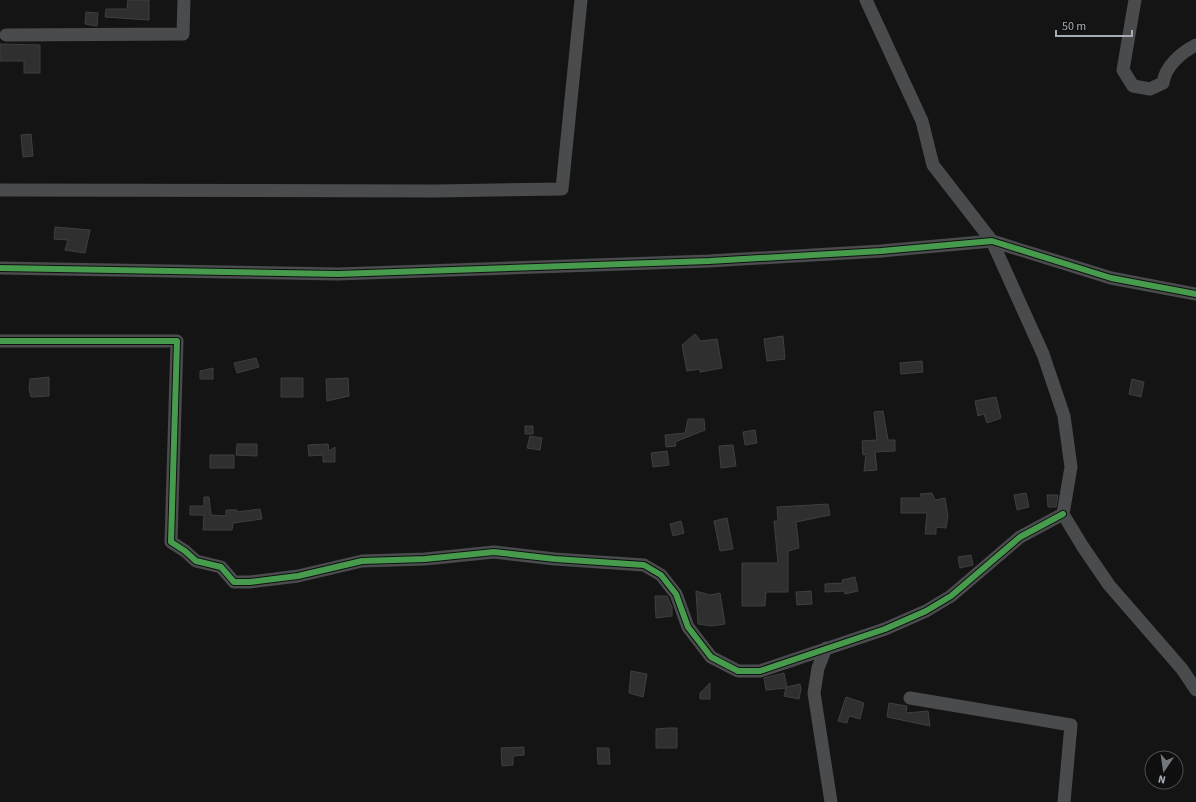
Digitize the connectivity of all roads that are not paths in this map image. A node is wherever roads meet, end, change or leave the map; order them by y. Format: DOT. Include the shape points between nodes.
graph roads {
  1 [pos="184,0"];
  2 [pos="581,0"];
  3 [pos="866,0"];
  4 [pos="1135,0"];
  5 [pos="6,35"];
  6 [pos="1196,45"];
  7 [pos="0,190"];
  8 [pos="992,241"];
  9 [pos="0,268"];
  10 [pos="1196,294"];
  11 [pos="0,340"];
  12 [pos="1062,514"];
  13 [pos="826,648"];
  14 [pos="1196,690"];
  15 [pos="910,698"];
  16 [pos="831,802"];
  17 [pos="1064,802"];
  1 -- 5 [label="street" via="183,34"];
  2 -- 7 [label="street" via="562,189"];
  3 -- 8 [label="street" via="922,121 933,165"];
  4 -- 6 [label="street" via="1123,70 1133,86 1150,89 1164,83 1164,75 1183,52"];
  8 -- 9 [label="street" via="881,251 709,261 346,274"];
  8 -- 10 [label="street" via="1110,278"];
  8 -- 12 [label="street" via="1043,354 1064,416 1071,467"];
  11 -- 13 [label="street" via="177,341 171,542 196,561 220,568 234,582 298,576 362,561 425,559 494,552 644,565 661,575 676,594 688,626 711,656 738,671 760,671"];
  12 -- 13 [label="street" via="1020,537 951,596 926,611 885,629"];
  12 -- 14 [label="street" via="1109,585 1173,659"];
  13 -- 16 [label="street" via="818,668 814,693"];
  15 -- 17 [label="street" via="1071,725"];
}
